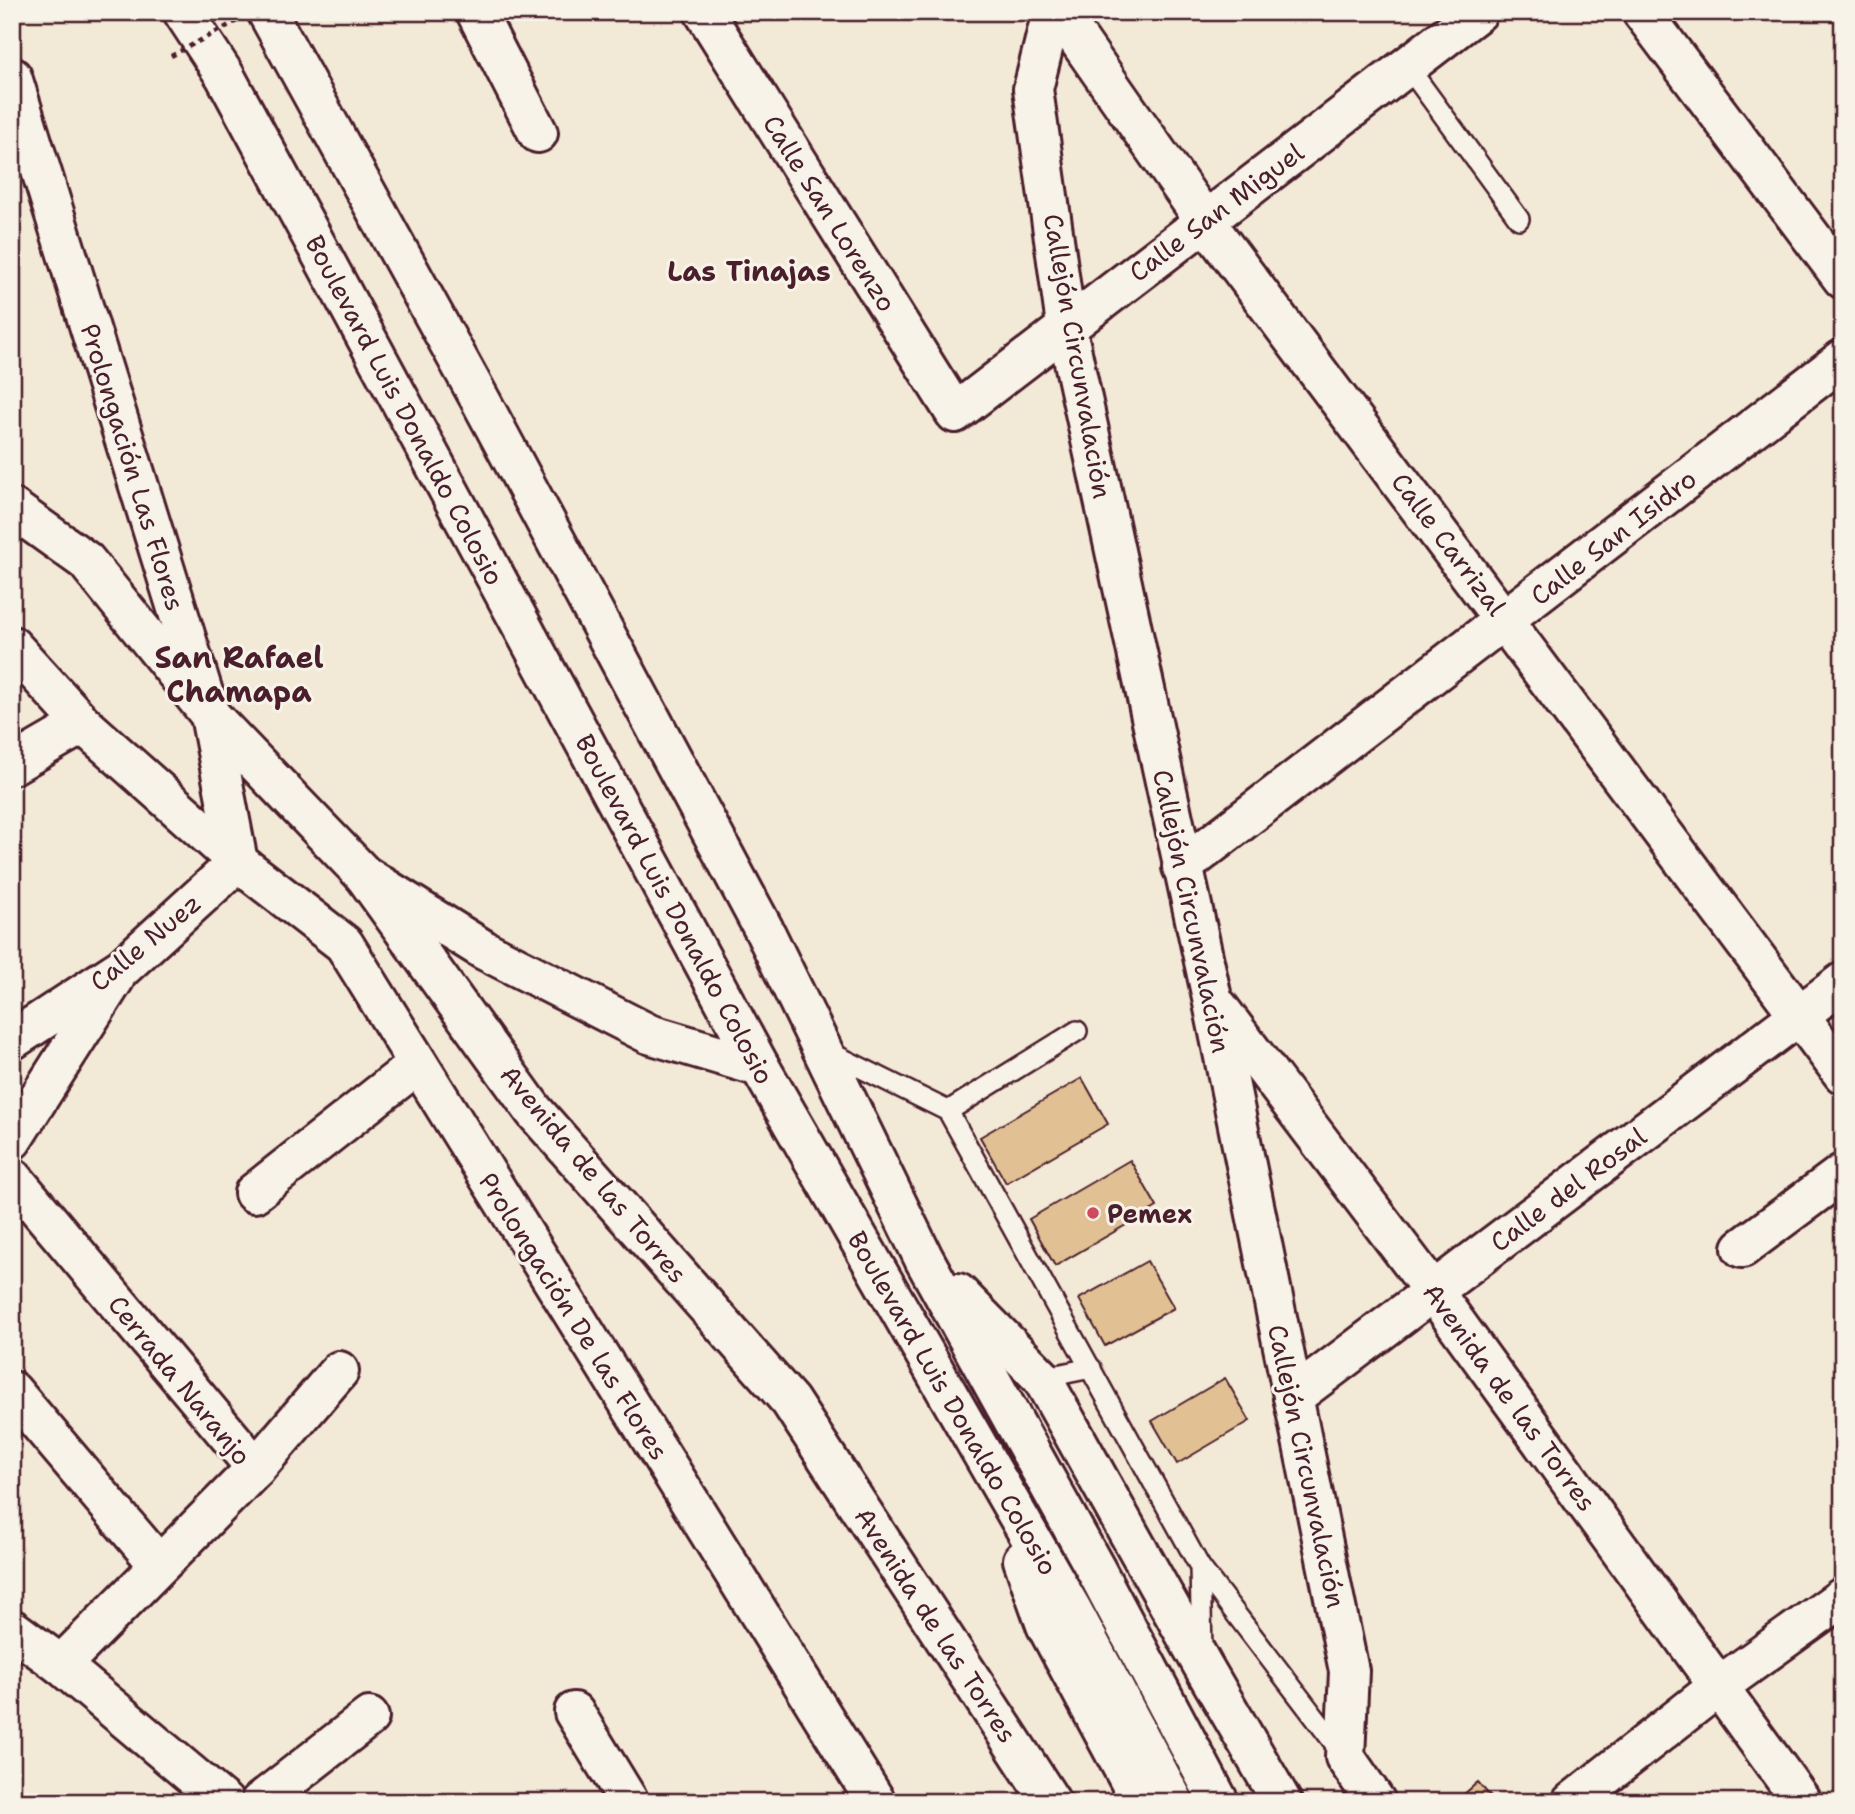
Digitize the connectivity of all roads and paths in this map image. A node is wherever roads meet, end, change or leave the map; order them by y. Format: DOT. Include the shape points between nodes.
graph roads {
  1 [pos="183,12"];
  2 [pos="254,12"];
  3 [pos="267,12"];
  4 [pos="476,12"];
  5 [pos="704,12"];
  6 [pos="1052,12"];
  7 [pos="1059,12"];
  8 [pos="1478,12"];
  9 [pos="1642,12"];
  10 [pos="171,56"];
  11 [pos="1408,67"];
  12 [pos="12,77"];
  13 [pos="538,132"];
  14 [pos="1519,219"];
  15 [pos="1205,221"];
  16 [pos="1843,279"];
  17 [pos="1066,325"];
  18 [pos="1843,359"];
  19 [pos="955,413"];
  20 [pos="12,508"];
  21 [pos="1506,619"];
  22 [pos="12,646"];
  23 [pos="210,715"];
  24 [pos="83,724"];
  25 [pos="12,765"];
  26 [pos="238,862"];
  27 [pos="1182,867"];
  28 [pos="364,875"];
  29 [pos="122,968"];
  30 [pos="1843,982"];
  31 [pos="1212,998"];
  32 [pos="1800,1013"];
  33 [pos="1077,1031"];
  34 [pos="12,1040"];
  35 [pos="822,1048"];
  36 [pos="418,1064"];
  37 [pos="760,1068"];
  38 [pos="1843,1074"];
  39 [pos="948,1111"];
  40 [pos="12,1140"];
  41 [pos="1843,1173"];
  42 [pos="12,1177"];
  43 [pos="254,1193"];
  44 [pos="1742,1248"];
  45 [pos="924,1259"];
  46 [pos="1433,1291"];
  47 [pos="1091,1368"];
  48 [pos="339,1371"];
  49 [pos="1042,1378"];
  50 [pos="12,1391"];
  51 [pos="1293,1396"];
  52 [pos="987,1462"];
  53 [pos="256,1468"];
  54 [pos="159,1565"];
  55 [pos="1200,1567"];
  56 [pos="1843,1597"];
  57 [pos="12,1629"];
  58 [pos="61,1665"];
  59 [pos="1203,1667"];
  60 [pos="1719,1686"];
  61 [pos="575,1712"];
  62 [pos="369,1717"];
  63 [pos="1345,1757"];
  64 [pos="224,1802"];
  65 [pos="260,1802"];
  66 [pos="629,1802"];
  67 [pos="876,1802"];
  68 [pos="1051,1802"];
  69 [pos="1141,1802"];
  70 [pos="1174,1802"];
  71 [pos="1219,1802"];
  72 [pos="1282,1802"];
  73 [pos="1376,1802"];
  74 [pos="1572,1802"];
  75 [pos="1802,1802"];
  1 -- 37 [label="main road, Boulevard Luis Donaldo Colosio" via="225,76"];
  2 -- 10 [label="path, bridge"];
  3 -- 35 [label="main road, Boulevard Luis Donaldo Colosio" via="515,464 764,930"];
  4 -- 13 [label="main road"];
  5 -- 19 [label="main road, Calle San Lorenzo"];
  6 -- 17 [label="main road, Callejón Circunvalación" via="1033,89"];
  7 -- 15 [label="main road, Calle Carrizal"];
  8 -- 11 [label="main road, Calle San Miguel"];
  9 -- 16 [label="main road"];
  11 -- 14 [label="lane"];
  11 -- 15 [label="main road, Calle San Miguel"];
  12 -- 23 [label="main road, Prolongación Las Flores"];
  15 -- 17 [label="main road, Calle San Miguel"];
  15 -- 21 [label="main road, Calle Carrizal"];
  17 -- 19 [label="main road, Calle San Miguel"];
  17 -- 27 [label="main road, Callejón Circunvalación"];
  18 -- 21 [label="main road, Calle San Isidro"];
  20 -- 23 [label="main road" via="86,561"];
  21 -- 27 [label="main road, Calle San Isidro"];
  21 -- 32 [label="main road, Calle Carrizal"];
  22 -- 24 [label="main road, Prolongación De las Flores"];
  23 -- 26 [label="main road, Prolongación Las Flores"];
  23 -- 28 [label="main road"];
  24 -- 25 [label="main road"];
  24 -- 26 [label="main road, Prolongación De las Flores"];
  26 -- 29 [label="main road, Calle Nuez"];
  26 -- 36 [label="main road, Prolongación De las Flores" via="344,944"];
  27 -- 31 [label="main road, Callejón Circunvalación"];
  28 -- 37 [label="main road" via="484,950 649,1034"];
  28 -- 68 [label="main road, Avenida de las Torres" via="534,1111 790,1401"];
  29 -- 34 [label="main road, Calle Nuez"];
  29 -- 40 [label="main road"];
  30 -- 32 [label="main road, Calle del Rosal"];
  31 -- 46 [label="main road, Avenida de las Torres"];
  31 -- 51 [label="main road, Callejón Circunvalación"];
  32 -- 38 [label="main road, Calle Carrizal"];
  32 -- 46 [label="main road, Calle del Rosal"];
  33 -- 39 [label="lane"];
  35 -- 39 [label="lane"];
  35 -- 45 [label="main road, Boulevard Luis Donaldo Colosio"];
  36 -- 43 [label="main road"];
  36 -- 67 [label="main road, Prolongación De las Flores"];
  37 -- 52 [label="main road, Boulevard Luis Donaldo Colosio"];
  39 -- 47 [label="lane"];
  41 -- 44 [label="main road"];
  42 -- 53 [label="main road, Cerrada Naranjo"];
  45 -- 49 [label="main road"];
  45 -- 71 [label="main road, Boulevard Luis Donaldo Colosio"];
  46 -- 51 [label="main road, Calle del Rosal"];
  46 -- 60 [label="main road, Avenida de las Torres"];
  47 -- 49 [label="lane"];
  47 -- 55 [label="lane"];
  48 -- 53 [label="main road"];
  49 -- 59 [label="main road"];
  50 -- 54 [label="main road"];
  51 -- 63 [label="main road, Callejón Circunvalación" via="1349,1671"];
  52 -- 69 [label="main road" via="1046,1625"];
  52 -- 70 [label="main road, Boulevard Luis Donaldo Colosio"];
  53 -- 54 [label="main road, Cerrada Naranjo"];
  54 -- 58 [label="main road, Cerrada Naranjo"];
  55 -- 59 [label="lane"];
  55 -- 63 [label="lane"];
  56 -- 60 [label="main road"];
  57 -- 58 [label="main road"];
  58 -- 64 [label="main road"];
  59 -- 72 [label="main road"];
  60 -- 74 [label="main road"];
  60 -- 75 [label="main road, Avenida de las Torres"];
  61 -- 66 [label="main road"];
  62 -- 65 [label="main road"];
  63 -- 73 [label="main road"];
}
